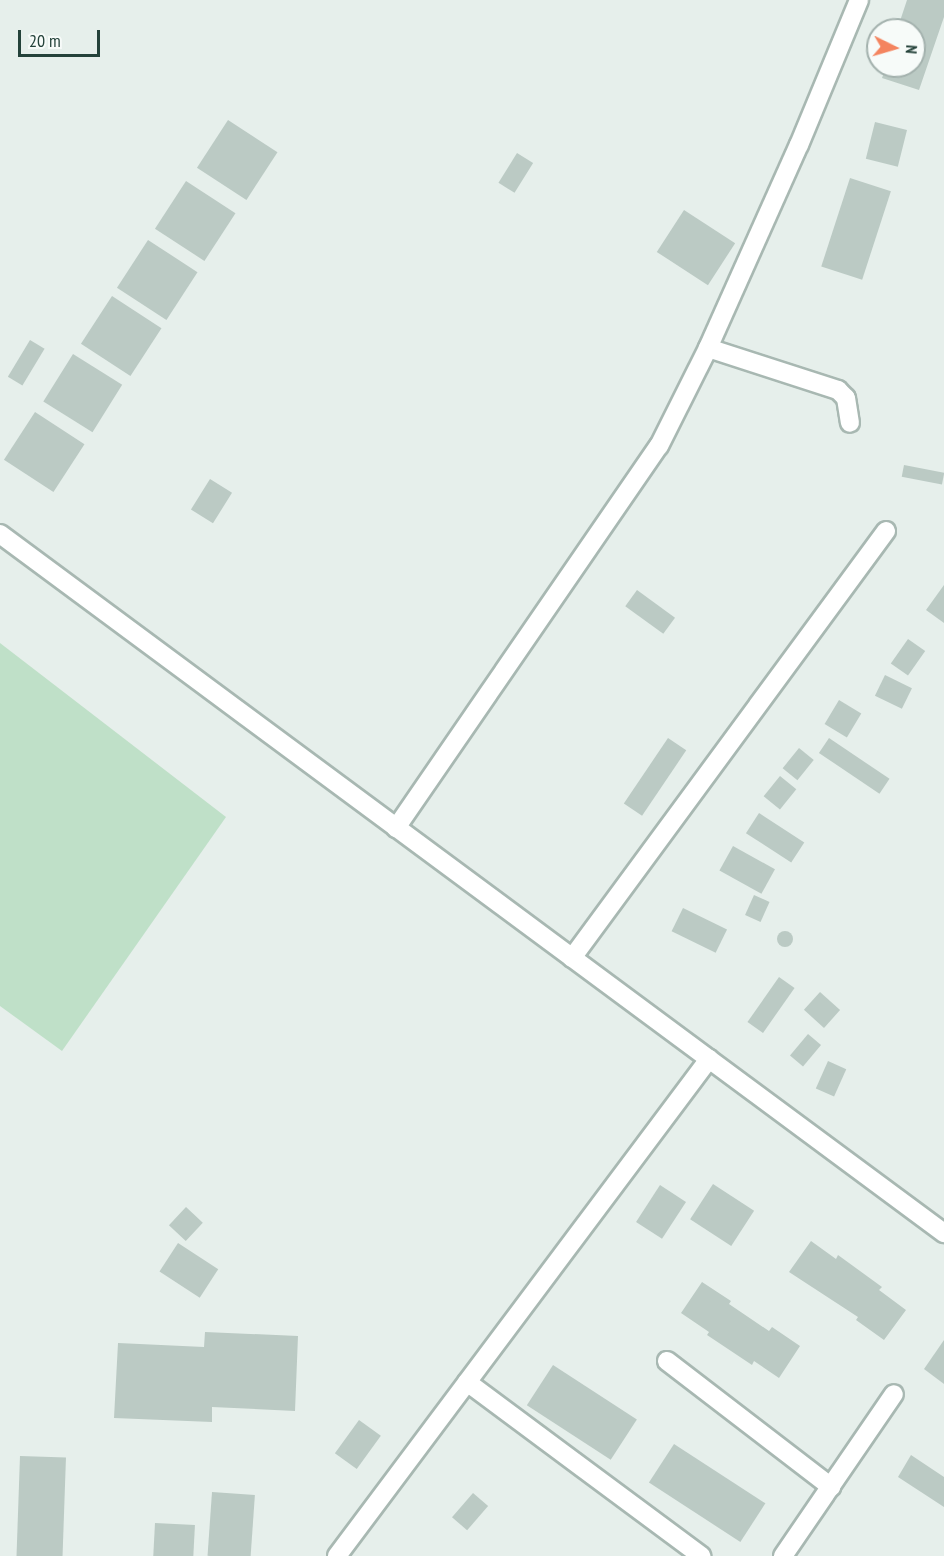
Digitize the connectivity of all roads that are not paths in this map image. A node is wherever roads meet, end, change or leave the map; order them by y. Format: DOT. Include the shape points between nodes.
graph roads {
  1 [pos="859,0"];
  2 [pos="708,348"];
  3 [pos="850,423"];
  4 [pos="886,531"];
  5 [pos="0,534"];
  6 [pos="396,828"];
  7 [pos="572,958"];
  8 [pos="709,1059"];
  9 [pos="944,1233"];
  10 [pos="667,1361"];
  11 [pos="467,1382"];
  12 [pos="894,1394"];
  13 [pos="831,1487"];
  14 [pos="337,1556"];
  15 [pos="701,1556"];
  16 [pos="783,1556"];
  1 -- 2 [label="street"];
  2 -- 3 [label="street" via="838,390 846,398"];
  2 -- 6 [label="street" via="659,446"];
  4 -- 7 [label="street"];
  5 -- 6 [label="street"];
  6 -- 7 [label="street"];
  7 -- 8 [label="street"];
  8 -- 9 [label="street"];
  8 -- 11 [label="street"];
  10 -- 13 [label="street"];
  11 -- 14 [label="street"];
  11 -- 15 [label="street"];
  12 -- 13 [label="street"];
  13 -- 16 [label="street"];
}
